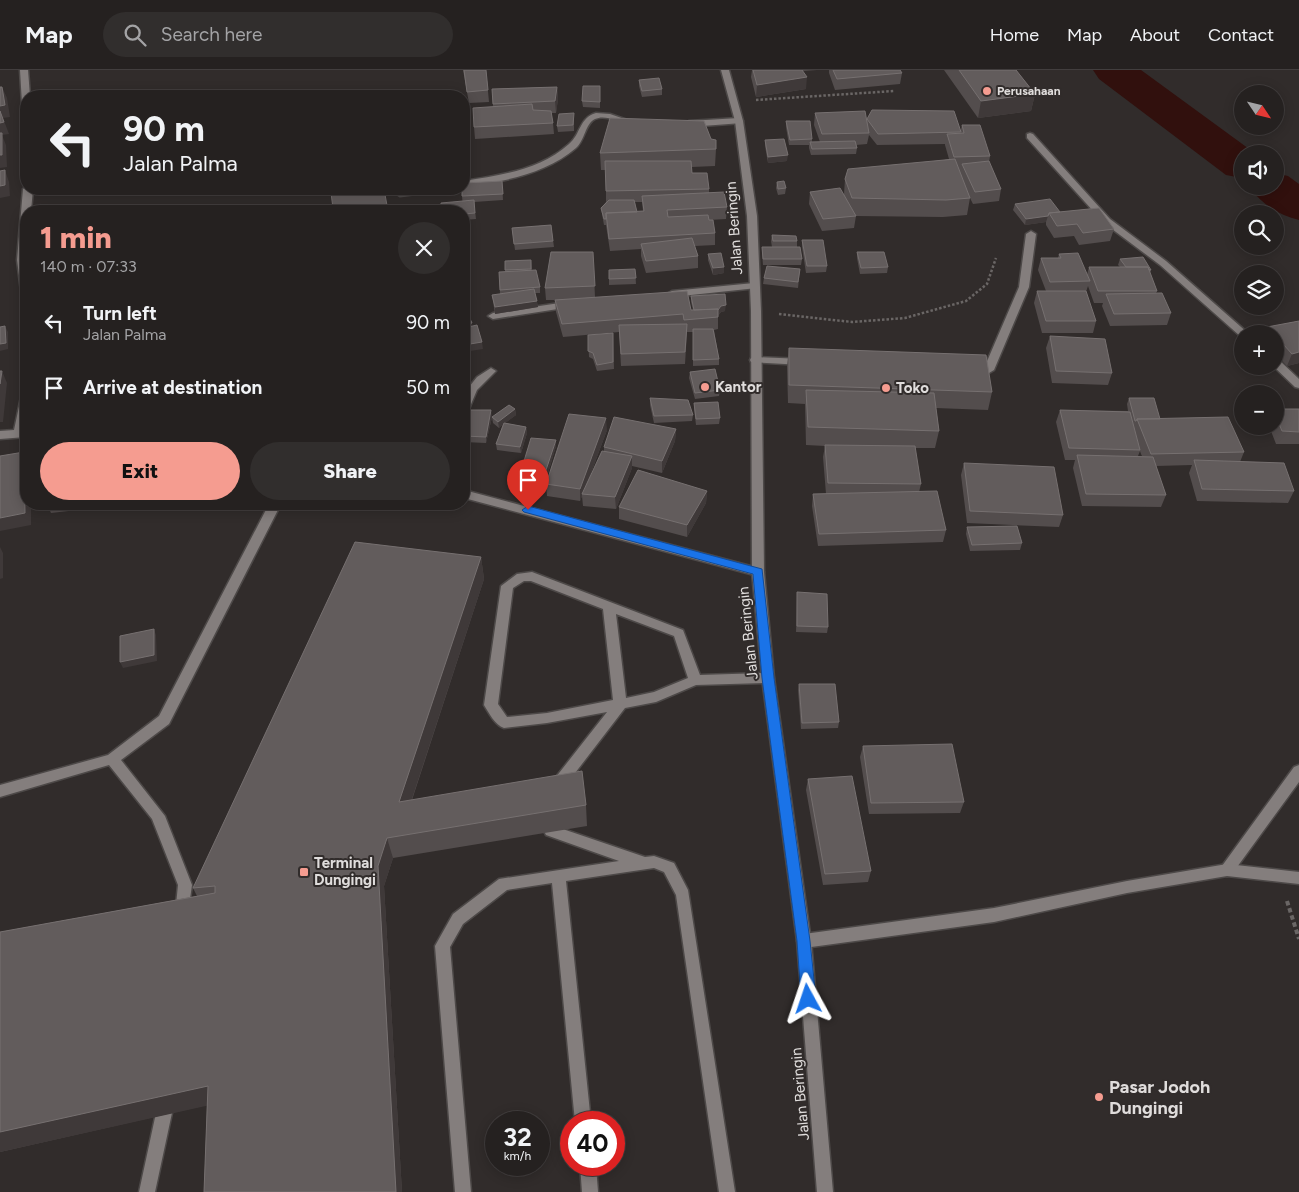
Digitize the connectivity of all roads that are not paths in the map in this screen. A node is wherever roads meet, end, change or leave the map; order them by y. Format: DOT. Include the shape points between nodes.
graph roads {
  1 [pos="24,70"];
  2 [pos="725,70"];
  3 [pos="25,90"];
  4 [pos="739,121"];
  5 [pos="636,123"];
  6 [pos="677,124"];
  7 [pos="1030,136"];
  8 [pos="470,183"];
  9 [pos="1031,234"];
  10 [pos="754,286"];
  11 [pos="661,295"];
  12 [pos="584,303"];
  13 [pos="493,316"];
  14 [pos="1234,325"];
  15 [pos="755,360"];
  16 [pos="814,362"];
  17 [pos="959,368"];
  18 [pos="491,371"];
  19 [pos="1284,371"];
  20 [pos="1299,385"];
  21 [pos="470,391"];
  22 [pos="20,433"];
  23 [pos="0,435"];
  24 [pos="470,496"];
  25 [pos="272,510"];
  26 [pos="758,572"];
  27 [pos="609,606"];
  28 [pos="768,678"];
  29 [pos="695,680"];
  30 [pos="620,705"];
  31 [pos="112,759"];
  32 [pos="1299,771"];
  33 [pos="0,791"];
  34 [pos="548,798"];
  35 [pos="551,831"];
  36 [pos="645,863"];
  37 [pos="1227,870"];
  38 [pos="558,876"];
  39 [pos="1299,878"];
  40 [pos="181,933"];
  41 [pos="804,941"];
  42 [pos="168,1088"];
  43 [pos="582,1111"];
  44 [pos="589,1176"];
  45 [pos="148,1192"];
  46 [pos="463,1192"];
  47 [pos="590,1192"];
  48 [pos="727,1192"];
  49 [pos="825,1192"];
  1 -- 3 [label="street"];
  2 -- 4 [label="street, Jalan Beringin"];
  4 -- 6 [label="street"];
  4 -- 10 [label="street, Jalan Beringin" via="752,216"];
  5 -- 8 [label="street" via="593,116 576,144 547,164"];
  7 -- 14 [label="street" via="1107,221 1163,263"];
  9 -- 17 [label="street" via="1024,287 989,370"];
  10 -- 11 [label="street"];
  10 -- 15 [label="street, Jalan Beringin"];
  12 -- 13 [label="street"];
  15 -- 16 [label="street"];
  15 -- 26 [label="street, Jalan Beringin"];
  18 -- 21 [label="street"];
  19 -- 20 [label="street"];
  22 -- 23 [label="street"];
  24 -- 26 [label="street"];
  25 -- 31 [label="street" via="164,720"];
  26 -- 28 [label="street, Jalan Beringin"];
  27 -- 29 [label="street" via="679,633"];
  27 -- 30 [label="street"];
  27 -- 30 [label="street" via="532,576 521,577 507,586 491,705 504,723"];
  28 -- 29 [label="street"];
  28 -- 41 [label="street, Jalan Beringin"];
  29 -- 30 [label="street" via="656,697"];
  30 -- 34 [label="street"];
  31 -- 33 [label="street"];
  31 -- 40 [label="street" via="158,816 185,885"];
  32 -- 37 [label="street"];
  35 -- 36 [label="street"];
  36 -- 38 [label="street"];
  36 -- 48 [label="street" via="669,867 683,895"];
  37 -- 39 [label="street"];
  37 -- 41 [label="street" via="994,915"];
  38 -- 43 [label="street"];
  38 -- 46 [label="street" via="504,884 458,919 442,946"];
  41 -- 49 [label="street, Jalan Beringin"];
  42 -- 45 [label="street"];
  44 -- 47 [label="street"];
}
